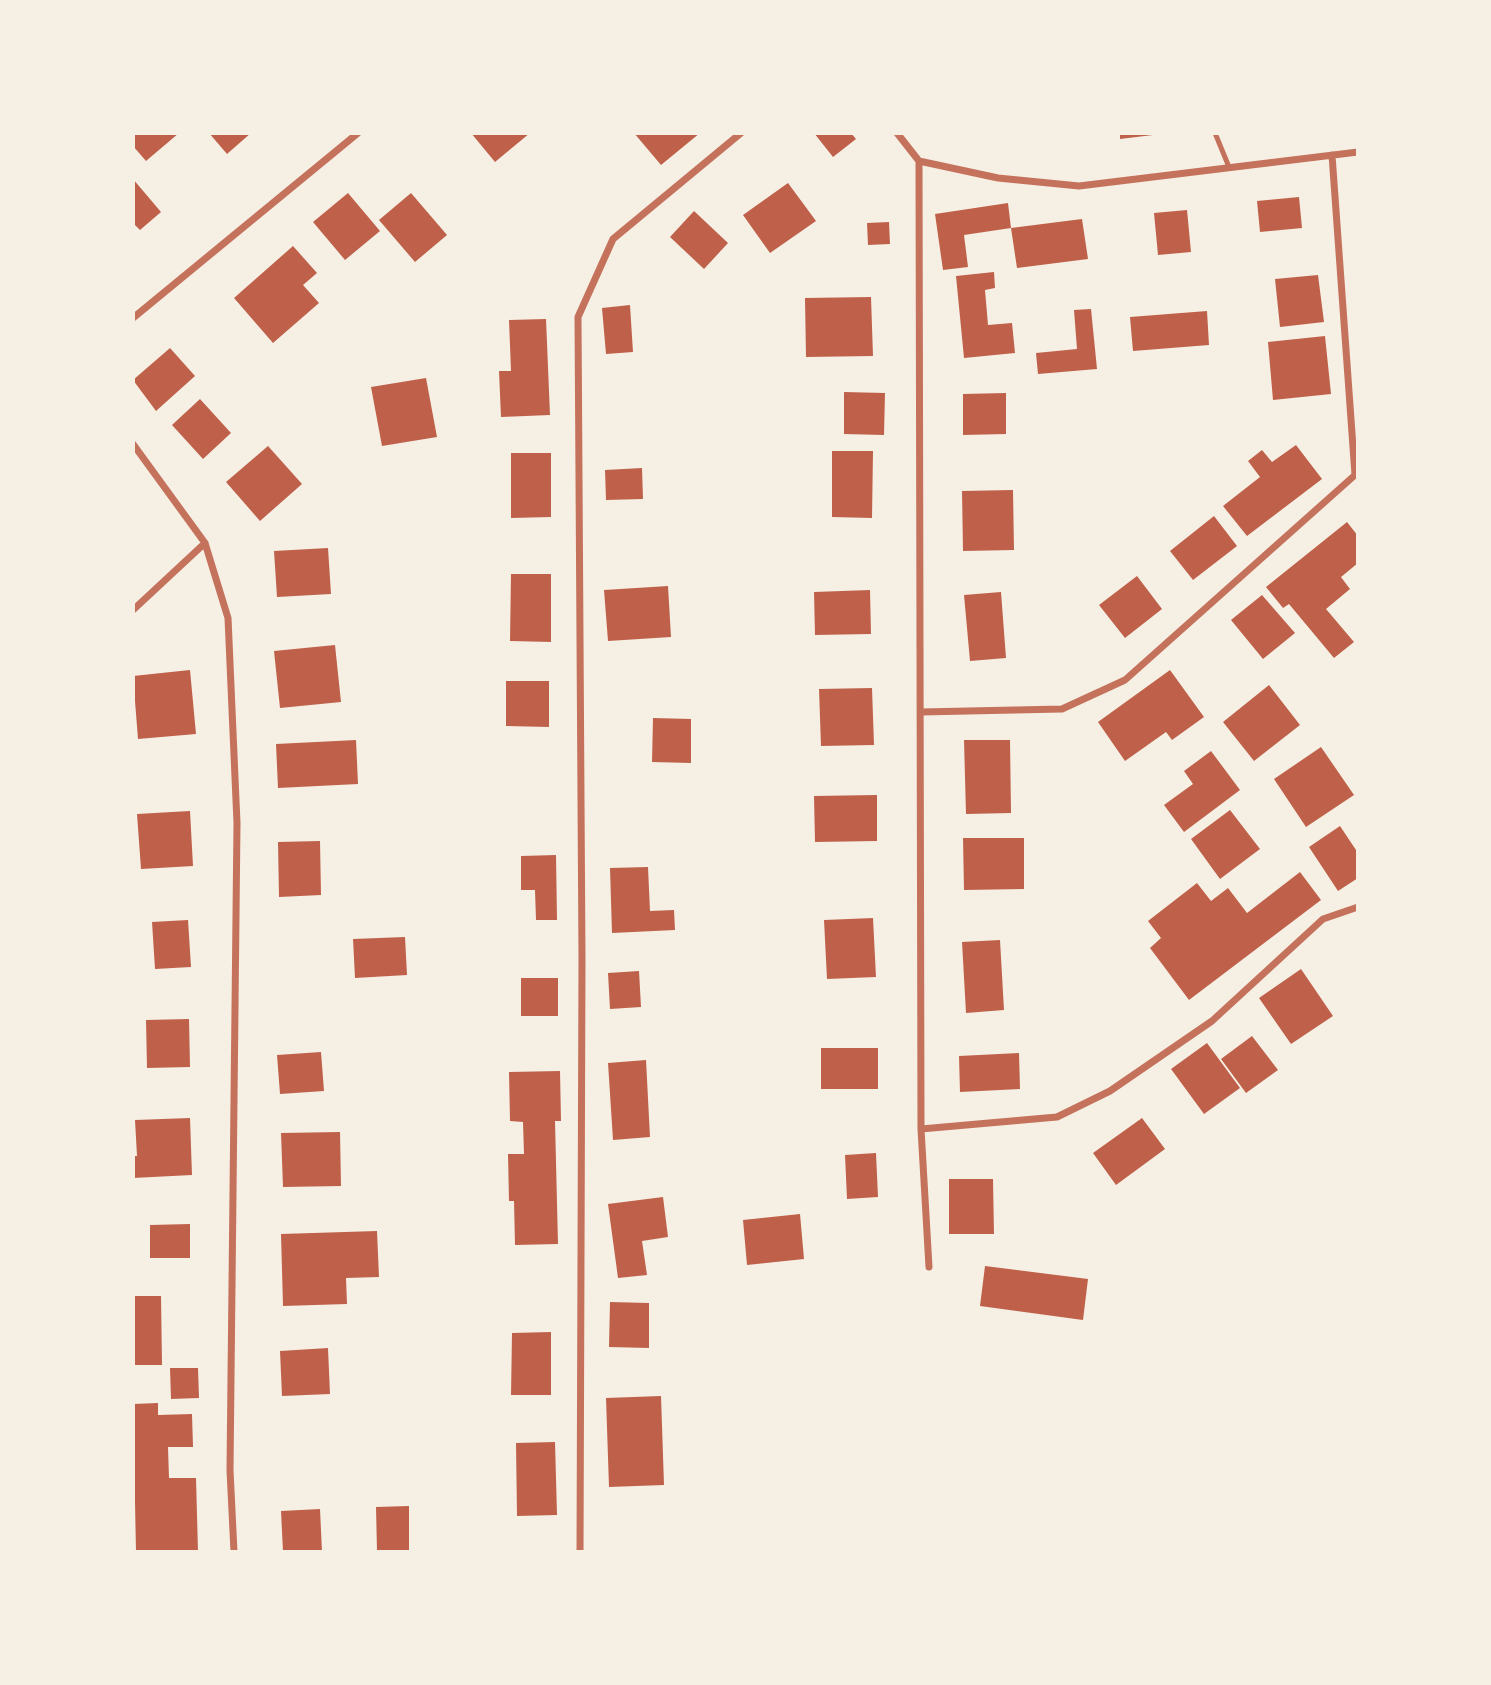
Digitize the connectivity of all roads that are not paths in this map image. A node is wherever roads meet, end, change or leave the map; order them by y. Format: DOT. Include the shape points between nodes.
graph roads {
  1 [pos="358,133"];
  2 [pos="741,133"];
  3 [pos="897,133"];
  4 [pos="1215,133"];
  5 [pos="1358,152"];
  6 [pos="1332,155"];
  7 [pos="919,161"];
  8 [pos="1228,167"];
  9 [pos="133,318"];
  10 [pos="133,444"];
  11 [pos="205,543"];
  12 [pos="133,610"];
  13 [pos="920,712"];
  14 [pos="1358,907"];
  15 [pos="921,1129"];
  16 [pos="929,1266"];
  17 [pos="234,1552"];
  18 [pos="580,1552"];
  1 -- 9 [label="street"];
  2 -- 18 [label="street" via="613,239 578,317"];
  3 -- 7 [label="street"];
  4 -- 8 [label="lane"];
  5 -- 6 [label="street"];
  6 -- 8 [label="street"];
  6 -- 13 [label="street" via="1355,475 1125,680 1062,709"];
  7 -- 8 [label="street" via="998,178 1079,186"];
  7 -- 13 [label="street"];
  10 -- 11 [label="street"];
  11 -- 12 [label="street"];
  11 -- 17 [label="street" via="228,618 237,823 230,1470"];
  13 -- 15 [label="street"];
  14 -- 15 [label="street" via="1323,919 1212,1021 1110,1091 1057,1117"];
  15 -- 16 [label="street"];
}
